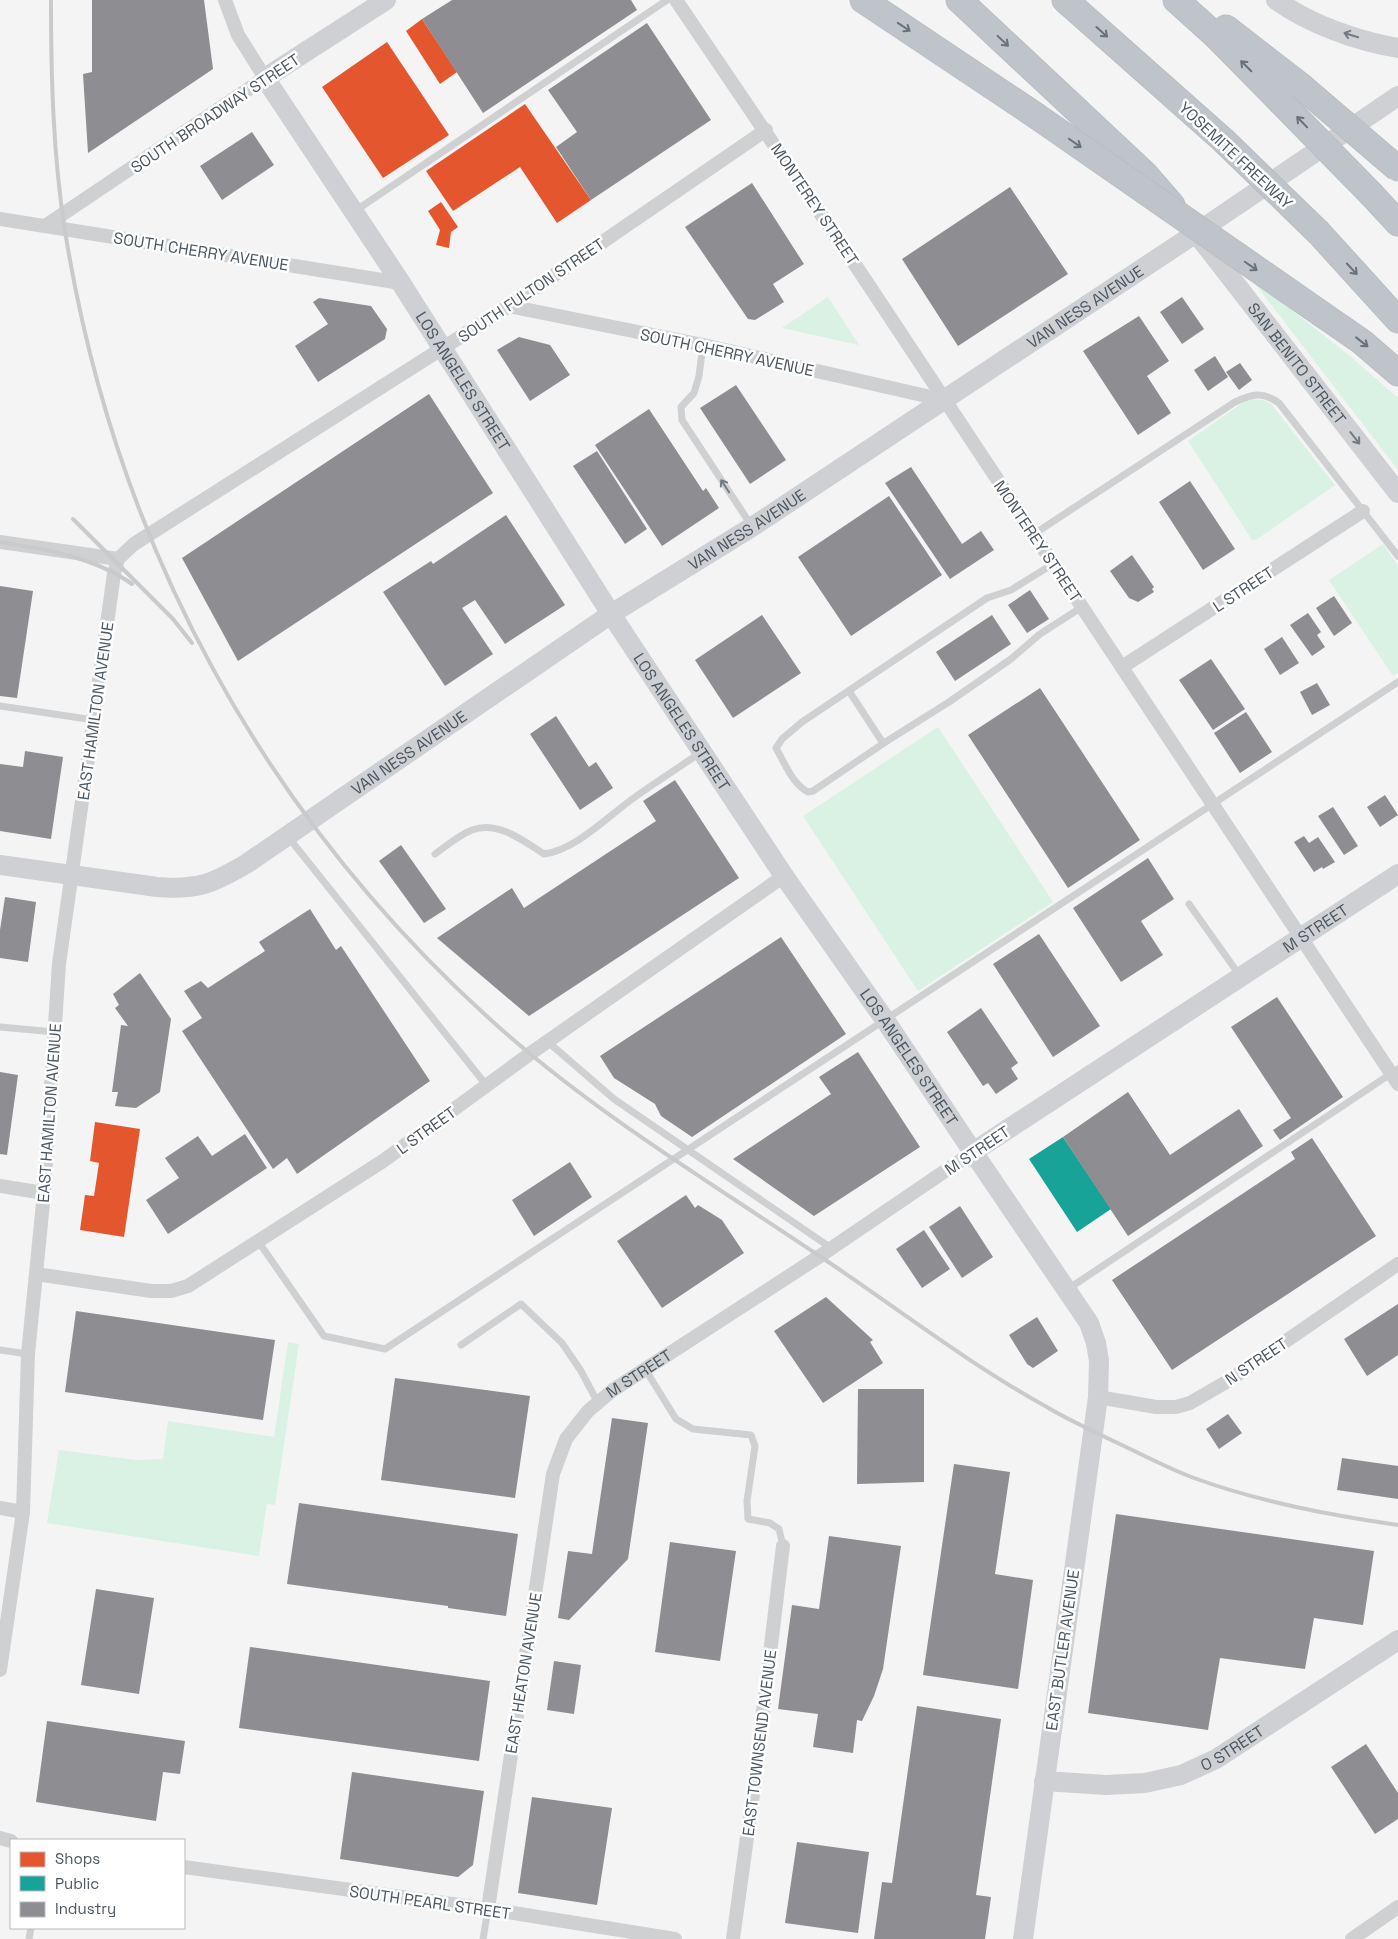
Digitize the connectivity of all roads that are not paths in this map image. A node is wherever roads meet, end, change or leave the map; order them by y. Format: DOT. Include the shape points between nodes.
graph roads {
  1 [pos="225,0"];
  2 [pos="386,0"];
  3 [pos="667,0"];
  4 [pos="676,0"];
  5 [pos="864,0"];
  6 [pos="959,0"];
  7 [pos="1065,0"];
  8 [pos="1176,0"];
  9 [pos="1188,0"];
  10 [pos="1280,1"];
  11 [pos="1398,48"];
  12 [pos="265,78"];
  13 [pos="1398,96"];
  14 [pos="766,130"];
  15 [pos="1398,169"];
  16 [pos="354,211"];
  17 [pos="0,219"];
  18 [pos="1398,223"];
  19 [pos="44,226"];
  20 [pos="1196,234"];
  21 [pos="401,283"];
  22 [pos="510,306"];
  23 [pos="1398,320"];
  24 [pos="703,345"];
  25 [pos="443,348"];
  26 [pos="1398,373"];
  27 [pos="944,400"];
  28 [pos="1398,493"];
  29 [pos="1363,512"];
  30 [pos="752,527"];
  31 [pos="1034,534"];
  32 [pos="0,542"];
  33 [pos="1398,556"];
  34 [pos="118,559"];
  35 [pos="1054,564"];
  36 [pos="1082,607"];
  37 [pos="611,614"];
  38 [pos="1122,667"];
  39 [pos="1398,682"];
  40 [pos="849,691"];
  41 [pos="0,706"];
  42 [pos="94,720"];
  43 [pos="883,744"];
  44 [pos="702,752"];
  45 [pos="1213,804"];
  46 [pos="288,835"];
  47 [pos="435,854"];
  48 [pos="0,865"];
  49 [pos="1398,874"];
  50 [pos="72,876"];
  51 [pos="784,876"];
  52 [pos="1189,904"];
  53 [pos="1301,937"];
  54 [pos="1241,977"];
  55 [pos="885,1020"];
  56 [pos="0,1027"];
  57 [pos="55,1032"];
  58 [pos="548,1042"];
  59 [pos="1396,1076"];
  60 [pos="488,1086"];
  61 [pos="687,1150"];
  62 [pos="972,1152"];
  63 [pos="0,1186"];
  64 [pos="44,1193"];
  65 [pos="258,1241"];
  66 [pos="831,1248"];
  67 [pos="1398,1264"];
  68 [pos="36,1274"];
  69 [pos="1068,1289"];
  70 [pos="461,1345"];
  71 [pos="0,1350"];
  72 [pos="28,1354"];
  73 [pos="1099,1361"];
  74 [pos="645,1369"];
  75 [pos="1098,1397"];
  76 [pos="598,1402"];
  77 [pos="566,1439"];
  78 [pos="0,1508"];
  79 [pos="23,1512"];
  80 [pos="783,1546"];
  81 [pos="1398,1640"];
  82 [pos="0,1670"];
  83 [pos="1044,1781"];
  84 [pos="185,1867"];
  85 [pos="1398,1907"];
  86 [pos="488,1909"];
  87 [pos="483,1939"];
  88 [pos="675,1939"];
  89 [pos="733,1939"];
  90 [pos="1023,1939"];
  91 [pos="1352,1939"];
  1 -- 12 [label="street" via="238,35"];
  2 -- 12 [label="street, SOUTH BROADWAY STREET"];
  3 -- 16 [label="lane"];
  4 -- 14 [label="street, MONTEREY STREET"];
  5 -- 26 [label="highway, one-way, bridge" via="1362,342"];
  6 -- 20 [label="highway, one-way" via="1145,174"];
  7 -- 23 [label="highway, YOSEMITE FREEWAY, one-way, bridge" via="1223,140 1319,234"];
  18 -- 8 [label="highway, one-way, bridge" via="1217,37"];
  9 -- 15 [label="highway, bridge" via="1301,86"];
  11 -- 10 [label="street, one-way" via="1312,21"];
  12 -- 16 [label="street, LOS ANGELES STREET"];
  12 -- 19 [label="street, SOUTH BROADWAY STREET"];
  13 -- 20 [label="street, VAN NESS AVENUE"];
  14 -- 22 [label="street, SOUTH FULTON STREET"];
  14 -- 27 [label="street, MONTEREY STREET"];
  16 -- 21 [label="street, LOS ANGELES STREET"];
  17 -- 19 [label="street, SOUTH CHERRY AVENUE"];
  19 -- 21 [label="street, SOUTH CHERRY AVENUE"];
  20 -- 27 [label="street, VAN NESS AVENUE"];
  20 -- 28 [label="street, SAN BENITO STREET, one-way"];
  21 -- 25 [label="street, LOS ANGELES STREET"];
  22 -- 24 [label="street, SOUTH CHERRY AVENUE"];
  22 -- 25 [label="street, SOUTH FULTON STREET"];
  24 -- 27 [label="street, SOUTH CHERRY AVENUE"];
  30 -- 24 [label="lane, one-way" via="682,420 680,407 694,393"];
  25 -- 34 [label="street, SOUTH FULTON STREET" via="134,544"];
  25 -- 37 [label="street, LOS ANGELES STREET"];
  27 -- 30 [label="street, VAN NESS AVENUE"];
  27 -- 31 [label="street, MONTEREY STREET"];
  29 -- 31 [label="lane" via="1279,402 1251,395 1235,402"];
  29 -- 33 [label="lane"];
  29 -- 38 [label="street, L STREET"];
  30 -- 37 [label="street, VAN NESS AVENUE"];
  31 -- 35 [label="street, MONTEREY STREET"];
  32 -- 34 [label="street"];
  34 -- 42 [label="street, EAST HAMILTON AVENUE"];
  35 -- 36 [label="street, MONTEREY STREET"];
  35 -- 40 [label="lane" via="1011,590 987,598"];
  36 -- 38 [label="street, MONTEREY STREET"];
  36 -- 43 [label="lane" via="949,702"];
  37 -- 44 [label="street, LOS ANGELES STREET"];
  37 -- 46 [label="street, VAN NESS AVENUE"];
  38 -- 45 [label="street, MONTEREY STREET"];
  39 -- 45 [label="lane"];
  40 -- 43 [label="lane"];
  40 -- 43 [label="lane" via="782,738 776,748 787,768 802,789 808,792"];
  41 -- 42 [label="lane"];
  42 -- 50 [label="street, EAST HAMILTON AVENUE"];
  44 -- 47 [label="lane" via="555,853 544,854 504,829 488,828 472,829"];
  44 -- 51 [label="street, LOS ANGELES STREET"];
  45 -- 53 [label="street, MONTEREY STREET"];
  45 -- 55 [label="lane"];
  46 -- 50 [label="street, VAN NESS AVENUE" via="222,878 200,886 157,887"];
  46 -- 60 [label="lane"];
  48 -- 50 [label="street, VAN NESS AVENUE"];
  49 -- 53 [label="street, M STREET"];
  50 -- 57 [label="street, EAST HAMILTON AVENUE" via="59,964"];
  51 -- 55 [label="street, LOS ANGELES STREET"];
  51 -- 58 [label="street, L STREET"];
  52 -- 54 [label="lane"];
  53 -- 54 [label="street, M STREET"];
  53 -- 59 [label="street, MONTEREY STREET"];
  54 -- 62 [label="street, M STREET"];
  55 -- 61 [label="lane"];
  55 -- 62 [label="street, LOS ANGELES STREET"];
  56 -- 57 [label="lane"];
  57 -- 64 [label="street, EAST HAMILTON AVENUE"];
  58 -- 60 [label="street, L STREET"];
  58 -- 61 [label="lane" via="614,1100"];
  59 -- 69 [label="lane"];
  60 -- 65 [label="street, L STREET" via="383,1161"];
  61 -- 65 [label="lane" via="385,1349 324,1336"];
  61 -- 66 [label="lane"];
  62 -- 66 [label="street, M STREET"];
  62 -- 69 [label="street, LOS ANGELES STREET"];
  63 -- 64 [label="street"];
  64 -- 68 [label="street, EAST HAMILTON AVENUE"];
  65 -- 68 [label="street, L STREET" via="188,1286 171,1291"];
  66 -- 74 [label="street, M STREET"];
  67 -- 75 [label="street, N STREET" via="1228,1381 1190,1403 1156,1407"];
  68 -- 72 [label="street, EAST HAMILTON AVENUE"];
  69 -- 73 [label="street, LOS ANGELES STREET" via="1089,1323"];
  70 -- 76 [label="lane" via="521,1304 562,1343"];
  71 -- 72 [label="lane"];
  72 -- 79 [label="street, EAST HAMILTON AVENUE"];
  73 -- 75 [label="street, EAST BUTLER AVENUE"];
  74 -- 76 [label="street, M STREET"];
  74 -- 80 [label="lane" via="676,1419 694,1428 751,1436 755,1446 747,1501 748,1519 770,1523 779,1529"];
  75 -- 83 [label="street, EAST BUTLER AVENUE"];
  76 -- 77 [label="street, M STREET"];
  77 -- 86 [label="street, EAST HEATON AVENUE" via="553,1474"];
  78 -- 79 [label="street"];
  79 -- 82 [label="street, EAST HAMILTON AVENUE"];
  80 -- 89 [label="street, EAST TOWNSEND AVENUE"];
  81 -- 83 [label="street, O STREET" via="1216,1759 1181,1775 1144,1783 1106,1785"];
  83 -- 90 [label="street, EAST BUTLER AVENUE"];
  84 -- 86 [label="street, SOUTH PEARL STREET"];
  85 -- 91 [label="street"];
  86 -- 87 [label="lane"];
  86 -- 88 [label="street, SOUTH PEARL STREET"];
}
